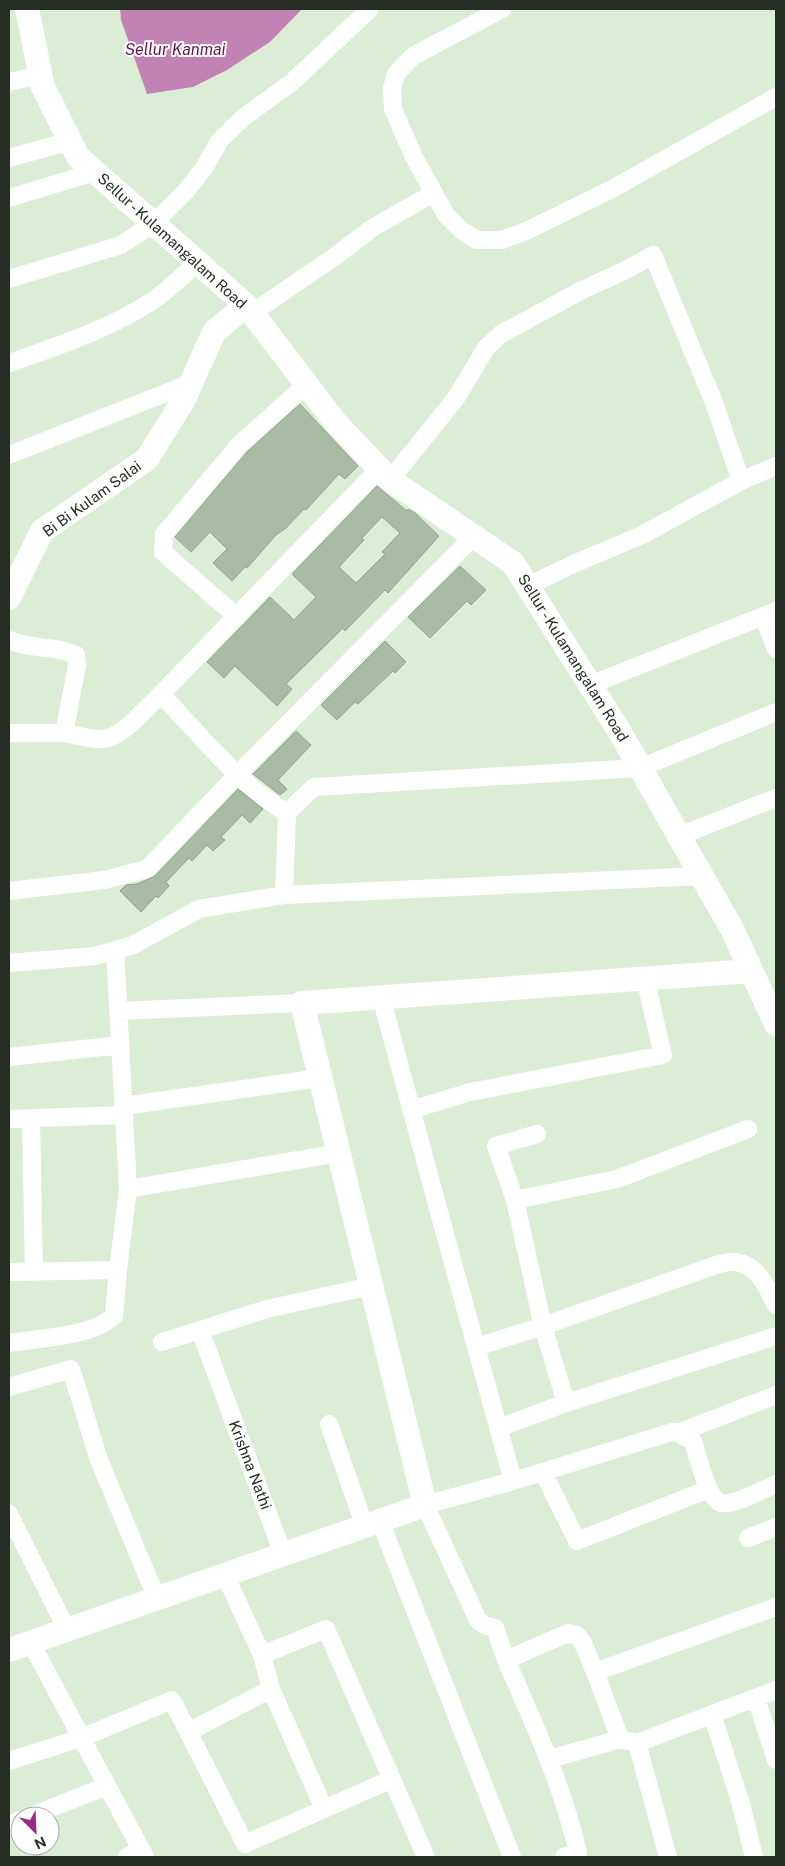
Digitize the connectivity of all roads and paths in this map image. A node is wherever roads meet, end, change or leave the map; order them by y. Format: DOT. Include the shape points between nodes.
graph roads {
  1 [pos="27,9"];
  2 [pos="370,9"];
  3 [pos="502,9"];
  4 [pos="40,75"];
  5 [pos="9,82"];
  6 [pos="776,97"];
  7 [pos="70,141"];
  8 [pos="9,158"];
  9 [pos="95,172"];
  10 [pos="434,193"];
  11 [pos="9,198"];
  12 [pos="154,223"];
  13 [pos="198,262"];
  14 [pos="9,279"];
  15 [pos="249,309"];
  16 [pos="9,362"];
  17 [pos="191,383"];
  18 [pos="307,384"];
  19 [pos="9,455"];
  20 [pos="776,466"];
  21 [pos="385,474"];
  22 [pos="741,481"];
  23 [pos="473,537"];
  24 [pos="18,563"];
  25 [pos="528,586"];
  26 [pos="9,598"];
  27 [pos="770,613"];
  28 [pos="237,617"];
  29 [pos="9,640"];
  30 [pos="776,649"];
  31 [pos="590,685"];
  32 [pos="161,694"];
  33 [pos="776,712"];
  34 [pos="9,733"];
  35 [pos="64,733"];
  36 [pos="640,768"];
  37 [pos="237,775"];
  38 [pos="776,798"];
  39 [pos="287,813"];
  40 [pos="679,836"];
  41 [pos="702,876"];
  42 [pos="9,891"];
  43 [pos="284,895"];
  44 [pos="115,950"];
  45 [pos="9,963"];
  46 [pos="751,971"];
  47 [pos="645,978"];
  48 [pos="381,997"];
  49 [pos="302,1003"];
  50 [pos="118,1011"];
  51 [pos="776,1024"];
  52 [pos="120,1045"];
  53 [pos="9,1056"];
  54 [pos="320,1078"];
  55 [pos="123,1110"];
  56 [pos="411,1110"];
  57 [pos="31,1118"];
  58 [pos="9,1119"];
  59 [pos="748,1129"];
  60 [pos="536,1134"];
  61 [pos="339,1153"];
  62 [pos="128,1189"];
  63 [pos="515,1200"];
  64 [pos="118,1270"];
  65 [pos="9,1272"];
  66 [pos="34,1272"];
  67 [pos="371,1286"];
  68 [pos="776,1305"];
  69 [pos="542,1326"];
  70 [pos="200,1330"];
  71 [pos="776,1336"];
  72 [pos="9,1342"];
  73 [pos="162,1342"];
  74 [pos="476,1347"];
  75 [pos="9,1387"];
  76 [pos="776,1396"];
  77 [pos="566,1403"];
  78 [pos="329,1424"];
  79 [pos="498,1428"];
  80 [pos="678,1433"];
  81 [pos="544,1472"];
  82 [pos="513,1482"];
  83 [pos="776,1484"];
  84 [pos="709,1489"];
  85 [pos="425,1505"];
  86 [pos="9,1514"];
  87 [pos="372,1524"];
  88 [pos="776,1527"];
  89 [pos="748,1538"];
  90 [pos="283,1554"];
  91 [pos="225,1575"];
  92 [pos="157,1599"];
  93 [pos="776,1607"];
  94 [pos="67,1630"];
  95 [pos="20,1646"];
  96 [pos="262,1655"];
  97 [pos="506,1660"];
  98 [pos="595,1672"];
  99 [pos="271,1689"];
  100 [pos="776,1690"];
  101 [pos="756,1698"];
  102 [pos="712,1714"];
  103 [pos="188,1732"];
  104 [pos="81,1738"];
  105 [pos="629,1741"];
  106 [pos="550,1760"];
  107 [pos="776,1760"];
  108 [pos="9,1761"];
  109 [pos="392,1779"];
  110 [pos="107,1786"];
  111 [pos="56,1806"];
  112 [pos="324,1809"];
  113 [pos="137,1855"];
  114 [pos="426,1857"];
  115 [pos="512,1857"];
  116 [pos="564,1857"];
  117 [pos="668,1857"];
  118 [pos="754,1857"];
  1 -- 4 [label="street, Sellur - Kulamangalam Road"];
  2 -- 12 [label="street" via="291,84 244,117 220,140 186,191"];
  3 -- 10 [label="street" via="413,56 396,74 392,88 393,108 414,158"];
  4 -- 5 [label="street"];
  4 -- 7 [label="street, Sellur - Kulamangalam Road" via="43,88"];
  6 -- 10 [label="street" via="612,189 502,240 477,240 461,230 446,216"];
  7 -- 8 [label="street"];
  7 -- 9 [label="street, Sellur - Kulamangalam Road" via="78,157"];
  9 -- 11 [label="street"];
  9 -- 12 [label="street, Sellur - Kulamangalam Road"];
  10 -- 15 [label="street" via="372,228 337,255"];
  12 -- 13 [label="street, Sellur - Kulamangalam Road"];
  12 -- 14 [label="street" via="120,245"];
  13 -- 15 [label="street, Sellur - Kulamangalam Road"];
  13 -- 16 [label="street" via="162,294 123,318"];
  15 -- 17 [label="street, Bi Bi Kulam Salai" via="214,332"];
  15 -- 18 [label="street, Sellur - Kulamangalam Road"];
  17 -- 19 [label="street"];
  17 -- 24 [label="street, Bi Bi Kulam Salai" via="146,459 42,532"];
  18 -- 21 [label="street, Sellur - Kulamangalam Road" via="336,423"];
  18 -- 28 [label="street" via="240,445 164,534 163,552"];
  20 -- 22 [label="street"];
  21 -- 22 [label="street" via="456,398 486,348 500,334 653,255 713,400"];
  21 -- 23 [label="street, Sellur - Kulamangalam Road"];
  21 -- 28 [label="street"];
  22 -- 25 [label="street" via="642,535"];
  23 -- 25 [label="street, Sellur - Kulamangalam Road" via="513,563"];
  23 -- 37 [label="street"];
  24 -- 26 [label="street, Bi Bi Kulam Salai"];
  25 -- 31 [label="street, Sellur - Kulamangalam Road"];
  27 -- 30 [label="street"];
  27 -- 31 [label="street"];
  28 -- 32 [label="street"];
  29 -- 35 [label="street" via="76,655 77,666"];
  31 -- 36 [label="street, Sellur - Kulamangalam Road"];
  32 -- 35 [label="street" via="113,737 102,739"];
  32 -- 37 [label="street"];
  33 -- 36 [label="street"];
  34 -- 35 [label="street"];
  36 -- 39 [label="street" via="314,787"];
  36 -- 40 [label="street, Sellur - Kulamangalam Road"];
  37 -- 39 [label="street"];
  37 -- 42 [label="street" via="146,869 104,880"];
  38 -- 40 [label="street"];
  39 -- 43 [label="street"];
  40 -- 41 [label="street, Sellur - Kulamangalam Road"];
  41 -- 43 [label="street"];
  41 -- 46 [label="street, Sellur - Kulamangalam Road"];
  43 -- 44 [label="street" via="199,909 133,945"];
  44 -- 45 [label="street" via="94,956"];
  44 -- 50 [label="street"];
  46 -- 47 [label="street"];
  46 -- 51 [label="street, Sellur - Kulamangalam Road"];
  47 -- 48 [label="street"];
  47 -- 56 [label="street" via="664,1055 470,1092"];
  48 -- 49 [label="street"];
  48 -- 56 [label="street"];
  49 -- 50 [label="street"];
  49 -- 54 [label="street"];
  50 -- 52 [label="street"];
  52 -- 53 [label="street"];
  52 -- 55 [label="street"];
  54 -- 55 [label="street"];
  54 -- 61 [label="street"];
  55 -- 57 [label="street"];
  55 -- 62 [label="street"];
  56 -- 74 [label="street"];
  57 -- 58 [label="street"];
  57 -- 66 [label="street"];
  59 -- 63 [label="street" via="617,1179"];
  60 -- 63 [label="street" via="496,1146"];
  61 -- 62 [label="street"];
  61 -- 67 [label="street"];
  62 -- 64 [label="street"];
  63 -- 69 [label="street"];
  64 -- 66 [label="street"];
  64 -- 72 [label="street" via="114,1316 109,1321 90,1331"];
  65 -- 66 [label="street"];
  67 -- 70 [label="street" via="266,1309"];
  67 -- 85 [label="street"];
  68 -- 69 [label="street" via="760,1276 748,1266 735,1262 720,1264"];
  69 -- 74 [label="street"];
  69 -- 77 [label="street"];
  70 -- 73 [label="street"];
  70 -- 90 [label="street, Krishna Nathi"];
  71 -- 77 [label="street"];
  74 -- 79 [label="street"];
  75 -- 92 [label="street" via="71,1369 99,1460"];
  76 -- 80 [label="street"];
  77 -- 79 [label="street"];
  78 -- 87 [label="street"];
  79 -- 82 [label="street"];
  80 -- 81 [label="street" via="672,1432"];
  80 -- 84 [label="street" via="692,1441"];
  81 -- 82 [label="street"];
  81 -- 84 [label="street" via="576,1541"];
  82 -- 85 [label="street"];
  83 -- 84 [label="street" via="727,1503 714,1498"];
  85 -- 87 [label="street"];
  85 -- 97 [label="street" via="478,1620 495,1628"];
  86 -- 94 [label="street"];
  87 -- 90 [label="street"];
  87 -- 115 [label="street"];
  88 -- 89 [label="street"];
  90 -- 91 [label="street"];
  91 -- 92 [label="street"];
  91 -- 96 [label="street"];
  92 -- 94 [label="street"];
  93 -- 98 [label="street"];
  94 -- 95 [label="street"];
  95 -- 104 [label="street"];
  96 -- 99 [label="street"];
  96 -- 109 [label="street" via="326,1629"];
  97 -- 98 [label="street" via="568,1633 577,1635 583,1643"];
  97 -- 106 [label="street"];
  98 -- 105 [label="street"];
  99 -- 103 [label="street"];
  99 -- 112 [label="street"];
  100 -- 101 [label="street"];
  101 -- 102 [label="street"];
  101 -- 107 [label="street"];
  102 -- 105 [label="street"];
  102 -- 118 [label="street"];
  103 -- 104 [label="street" via="172,1700"];
  103 -- 112 [label="street" via="245,1844"];
  104 -- 108 [label="street"];
  104 -- 110 [label="street"];
  105 -- 106 [label="street"];
  105 -- 117 [label="street"];
  106 -- 116 [label="street" via="578,1852"];
  109 -- 112 [label="street"];
  109 -- 114 [label="street"];
  110 -- 111 [label="street"];
  110 -- 113 [label="street"];
}
